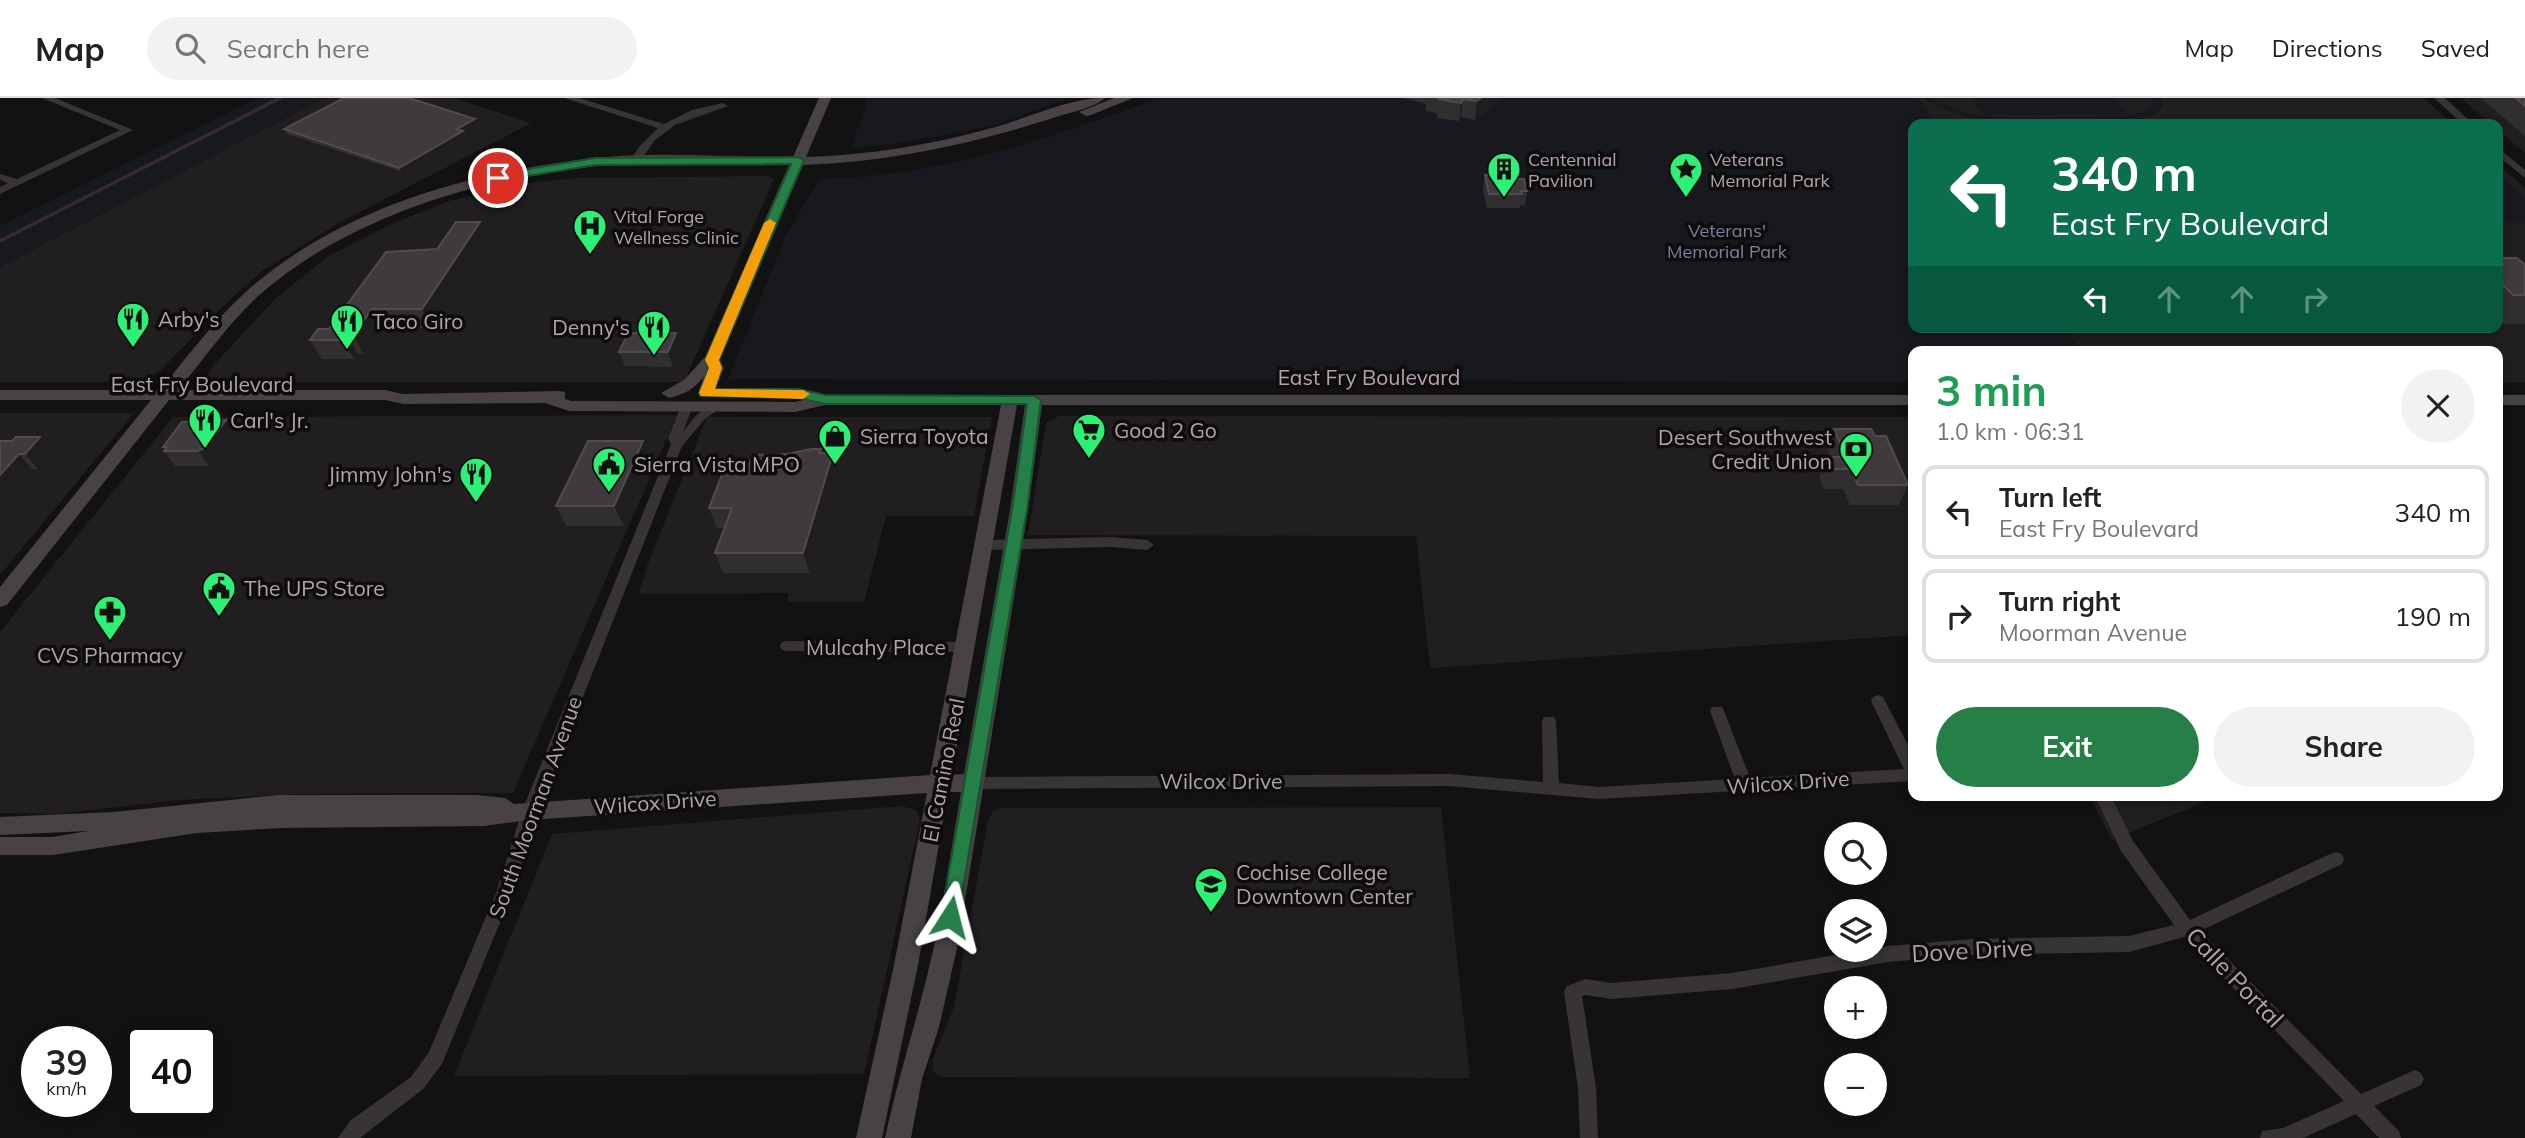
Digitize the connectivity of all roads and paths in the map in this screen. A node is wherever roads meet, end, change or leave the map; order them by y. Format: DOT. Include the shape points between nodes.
graph roads {
  1 [pos="47,98"];
  2 [pos="825,98"];
  3 [pos="1098,98"];
  4 [pos="1127,98"];
  5 [pos="2438,98"];
  6 [pos="576,99"];
  7 [pos="723,106"];
  8 [pos="2462,119"];
  9 [pos="662,126"];
  10 [pos="2503,155"];
  11 [pos="635,161"];
  12 [pos="797,164"];
  13 [pos="571,167"];
  14 [pos="2525,174"];
  15 [pos="0,177"];
  16 [pos="18,183"];
  17 [pos="0,191"];
  18 [pos="712,360"];
  19 [pos="669,393"];
  20 [pos="0,395"];
  21 [pos="547,398"];
  22 [pos="403,399"];
  23 [pos="712,399"];
  24 [pos="1010,400"];
  25 [pos="1034,400"];
  26 [pos="1908,400"];
  27 [pos="2503,400"];
  28 [pos="2525,400"];
  29 [pos="160,401"];
  30 [pos="687,406"];
  31 [pos="0,407"];
  32 [pos="677,444"];
  33 [pos="1013,544"];
  34 [pos="985,545"];
  35 [pos="1147,545"];
  36 [pos="0,600"];
  37 [pos="787,646"];
  38 [pos="965,647"];
  39 [pos="1878,701"];
  40 [pos="1717,711"];
  41 [pos="1549,721"];
  42 [pos="1908,763"];
  43 [pos="1908,773"];
  44 [pos="972,783"];
  45 [pos="940,784"];
  46 [pos="1745,785"];
  47 [pos="1551,789"];
  48 [pos="2105,801"];
  49 [pos="530,811"];
  50 [pos="0,826"];
  51 [pos="0,846"];
  52 [pos="2336,859"];
  53 [pos="2187,929"];
  54 [pos="2415,1079"];
  55 [pos="2359,1103"];
  56 [pos="347,1138"];
  57 [pos="869,1138"];
  58 [pos="898,1138"];
  59 [pos="1589,1138"];
  60 [pos="2269,1138"];
  61 [pos="2392,1138"];
  1 -- 16 [label="street" via="128,131"];
  2 -- 12 [label="street"];
  3 -- 12 [label="street" via="950,144"];
  4 -- 12 [label="street" via="973,148 867,166"];
  5 -- 8 [label="street"];
  6 -- 9 [label="street"];
  7 -- 9 [label="street" via="696,110"];
  9 -- 11 [label="street"];
  10 -- 14 [label="street"];
  11 -- 12 [label="street"];
  11 -- 13 [label="street"];
  12 -- 13 [label="street"];
  12 -- 18 [label="street"];
  13 -- 29 [label="street" via="462,187 351,229 261,286"];
  15 -- 16 [label="street"];
  16 -- 17 [label="street"];
  18 -- 19 [label="street" via="691,385"];
  18 -- 23 [label="street" via="716,368"];
  19 -- 21 [label="street, East Fry Boulevard" via="576,393"];
  19 -- 23 [label="street, East Fry Boulevard"];
  20 -- 29 [label="street, East Fry Boulevard"];
  21 -- 22 [label="main road, East Fry Boulevard"];
  21 -- 30 [label="street, East Fry Boulevard" via="569,406"];
  22 -- 29 [label="street, East Fry Boulevard" via="380,407"];
  23 -- 24 [label="street, East Fry Boulevard" via="795,407 825,400"];
  23 -- 30 [label="street, East Fry Boulevard"];
  23 -- 32 [label="street, South Moorman Avenue" via="687,438"];
  24 -- 25 [label="street, East Fry Boulevard"];
  24 -- 34 [label="street, El Camino Real"];
  25 -- 26 [label="street, East Fry Boulevard"];
  25 -- 33 [label="street, El Camino Real"];
  27 -- 28 [label="street"];
  29 -- 31 [label="street, East Fry Boulevard"];
  29 -- 36 [label="street"];
  30 -- 32 [label="street, South Moorman Avenue" via="674,438"];
  32 -- 49 [label="street, South Moorman Avenue"];
  33 -- 34 [label="street"];
  33 -- 35 [label="street"];
  33 -- 44 [label="street, El Camino Real"];
  34 -- 38 [label="street, El Camino Real"];
  37 -- 38 [label="street, Mulcahy Place"];
  38 -- 45 [label="street, El Camino Real"];
  39 -- 42 [label="street"];
  40 -- 46 [label="street"];
  41 -- 47 [label="street"];
  43 -- 46 [label="street, Wilcox Drive"];
  44 -- 45 [label="street, Wilcox Drive"];
  44 -- 47 [label="street, Wilcox Drive" via="1449,780"];
  44 -- 58 [label="street, El Camino Real" via="939,978 909,1079"];
  45 -- 49 [label="street, Wilcox Drive"];
  45 -- 57 [label="street, El Camino Real"];
  46 -- 47 [label="street, Wilcox Drive" via="1599,793"];
  48 -- 53 [label="street, Calle Portal" via="2127,846"];
  49 -- 50 [label="street, Wilcox Drive" via="477,804 279,804 114,821"];
  49 -- 51 [label="street, Wilcox Drive" via="484,817 281,818 197,824 52,846"];
  49 -- 56 [label="street, South Moorman Avenue" via="504,893 436,1058 417,1083"];
  52 -- 53 [label="street, Dove Drive"];
  53 -- 55 [label="street, Calle Portal"];
  53 -- 59 [label="street, Dove Drive" via="2129,944 1888,954 1732,981 1573,992"];
  54 -- 55 [label="street"];
  55 -- 60 [label="street" via="2284,1137"];
  55 -- 61 [label="street, Calle Portal"];
}
